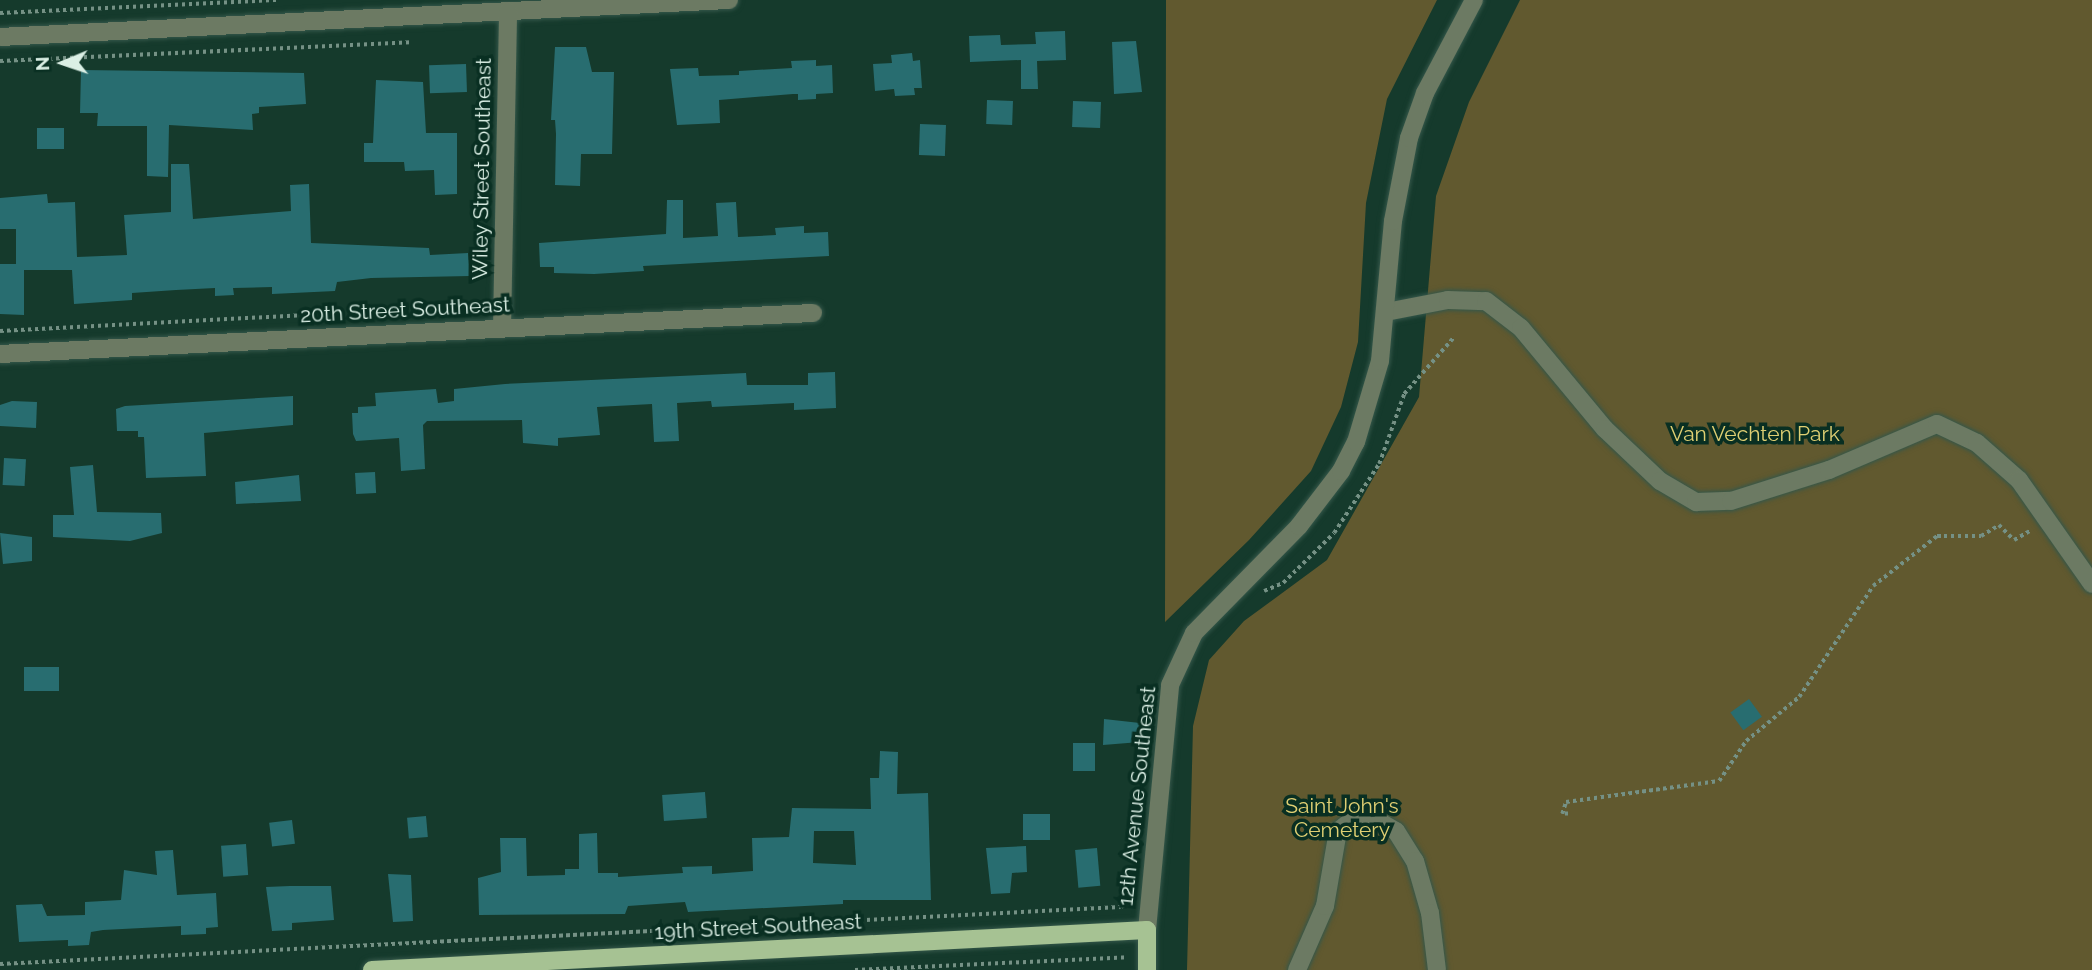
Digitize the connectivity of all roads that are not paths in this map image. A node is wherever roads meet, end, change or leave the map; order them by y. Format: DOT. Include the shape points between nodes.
graph roads {
  1 [pos="729,0"];
  2 [pos="1474,0"];
  3 [pos="508,11"];
  4 [pos="0,37"];
  5 [pos="1386,312"];
  6 [pos="813,313"];
  7 [pos="502,328"];
  8 [pos="0,354"];
  9 [pos="2092,584"];
  10 [pos="1147,930"];
  11 [pos="372,970"];
  12 [pos="1147,970"];
  13 [pos="1297,970"];
  14 [pos="1437,970"];
  1 -- 3 [label="street"];
  2 -- 5 [label="street, 12th Avenue Southeast" via="1425,93 1409,138 1393,221"];
  3 -- 4 [label="street"];
  3 -- 7 [label="street, Wiley Street Southeast"];
  5 -- 9 [label="street" via="1448,300 1486,301 1521,328 1614,438 1660,481 1696,502 1731,501 1829,470 1937,424 1977,443 2019,480"];
  5 -- 10 [label="street, 12th Avenue Southeast" via="1380,361 1356,442 1314,508 1210,612 1181,657 1165,712"];
  6 -- 7 [label="street, 20th Street Southeast"];
  7 -- 8 [label="street, 20th Street Southeast"];
  10 -- 11 [label="main road, 19th Street Southeast"];
  10 -- 12 [label="main road, 12th Avenue Southeast"];
  13 -- 14 [label="street" via="1325,906 1338,831 1357,816 1375,819 1395,831 1415,861 1430,913"];
}
